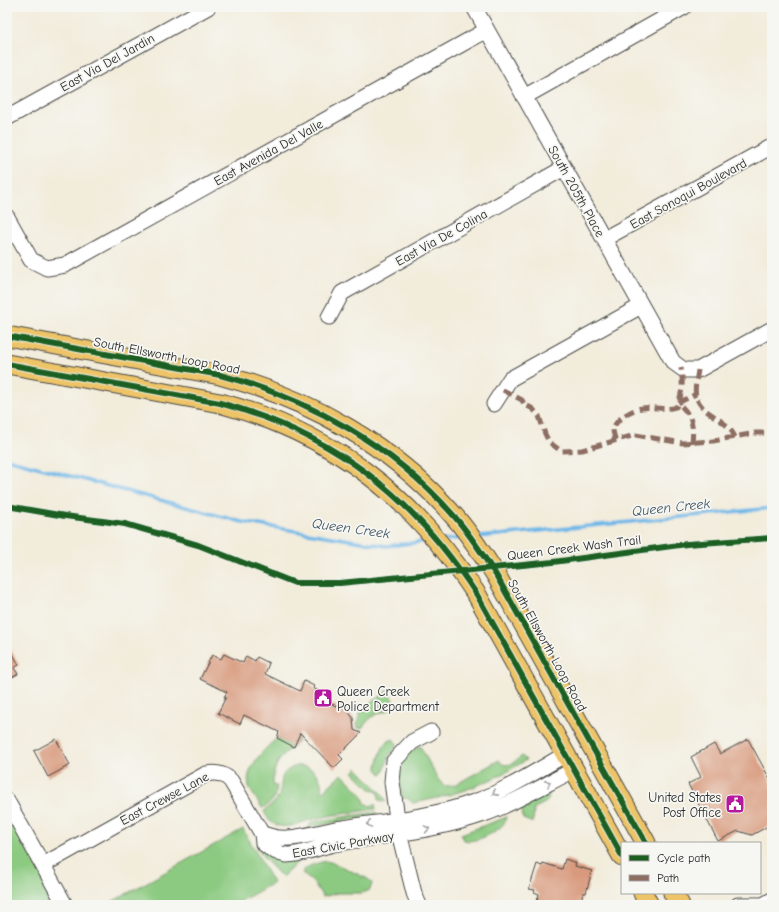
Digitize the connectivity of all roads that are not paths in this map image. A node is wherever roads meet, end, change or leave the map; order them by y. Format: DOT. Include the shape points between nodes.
graph roads {
  1 [pos="208,7"];
  2 [pos="474,7"];
  3 [pos="684,7"];
  4 [pos="487,30"];
  5 [pos="524,97"];
  6 [pos="7,118"];
  7 [pos="772,146"];
  8 [pos="564,168"];
  9 [pos="7,217"];
  10 [pos="604,239"];
  11 [pos="641,306"];
  12 [pos="329,317"];
  13 [pos="772,329"];
  14 [pos="7,336"];
  15 [pos="7,364"];
  16 [pos="494,404"];
  17 [pos="431,732"];
  18 [pos="570,762"];
  19 [pos="7,801"];
  20 [pos="398,826"];
  21 [pos="262,834"];
  22 [pos="645,842"];
  23 [pos="621,854"];
  24 [pos="43,865"];
  25 [pos="644,894"];
  26 [pos="674,894"];
  27 [pos="772,900"];
  28 [pos="738,904"];
  29 [pos="65,905"];
  30 [pos="420,905"];
  31 [pos="649,905"];
  32 [pos="680,905"];
  1 -- 6 [label="street, East Via Del Jardin"];
  2 -- 4 [label="street, South 205th Place"];
  3 -- 5 [label="street"];
  4 -- 5 [label="street, South 205th Place"];
  4 -- 9 [label="street, East Avenida Del Valle" via="65,265 46,268 31,260"];
  5 -- 8 [label="street, South 205th Place"];
  7 -- 10 [label="street, East Sonoqui Boulevard"];
  8 -- 10 [label="street, South 205th Place"];
  8 -- 12 [label="street, East Via De Colina" via="342,293"];
  10 -- 11 [label="street, South 205th Place"];
  11 -- 13 [label="street, South 205th Place" via="673,362 684,370 698,370"];
  11 -- 16 [label="street" via="510,379"];
  14 -- 22 [label="main road, South Ellsworth Loop Road" via="220,375 304,404 382,450 422,483 469,534 506,592"];
  15 -- 18 [label="main road" via="220,403 305,434 358,466 412,512 454,560 477,595"];
  17 -- 20 [label="street" via="412,742 394,761 392,782"];
  18 -- 20 [label="street, East Civic Parkway" via="475,802 436,812"];
  18 -- 23 [label="main road"];
  19 -- 24 [label="street"];
  20 -- 21 [label="street, East Civic Parkway" via="287,855 269,849 263,843"];
  20 -- 30 [label="street" via="414,893"];
  21 -- 24 [label="street, East Crewse Lane" via="232,781 227,776 214,772 206,774"];
  24 -- 29 [label="street"];
  25 -- 31 [label="main road"];
  26 -- 32 [label="main road"];
  27 -- 28 [label="street" via="763,905"];
}
